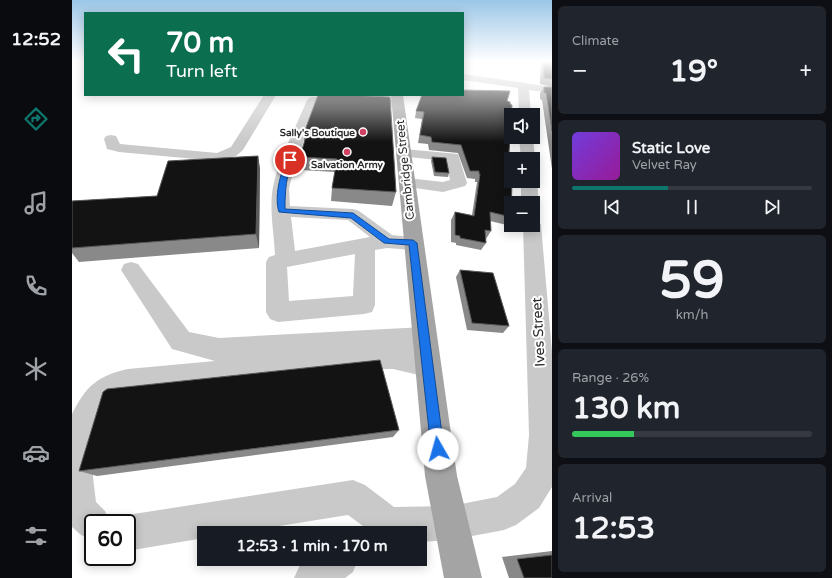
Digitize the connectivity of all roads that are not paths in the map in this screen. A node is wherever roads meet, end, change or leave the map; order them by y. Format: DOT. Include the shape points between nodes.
graph roads {
  1 [pos="524,88"];
  2 [pos="538,88"];
  3 [pos="552,90"];
  4 [pos="269,96"];
  5 [pos="397,100"];
  6 [pos="525,108"];
  7 [pos="111,139"];
  8 [pos="404,153"];
  9 [pos="426,155"];
  10 [pos="407,183"];
  11 [pos="431,186"];
  12 [pos="281,211"];
  13 [pos="532,232"];
  14 [pos="387,241"];
  15 [pos="413,243"];
  16 [pos="365,245"];
  17 [pos="286,260"];
  18 [pos="132,270"];
  19 [pos="426,352"];
  20 [pos="84,515"];
  21 [pos="451,523"];
  22 [pos="381,526"];
  23 [pos="418,526"];
  24 [pos="136,532"];
  25 [pos="330,566"];
  26 [pos="313,578"];
  27 [pos="463,578"];
  1 -- 6 [label="street"];
  2 -- 3 [label="street"];
  4 -- 7 [label="street" via="236,150 226,155 217,157 119,148 112,146"];
  5 -- 8 [label="main road, Cambridge Street"];
  5 -- 12 [label="street" via="313,100 285,172"];
  8 -- 9 [label="street"];
  8 -- 10 [label="main road, Cambridge Street"];
  9 -- 11 [label="street"];
  9 -- 11 [label="street" via="454,157 459,183 443,187"];
  10 -- 11 [label="street"];
  10 -- 15 [label="main road, Cambridge Street"];
  12 -- 14 [label="street" via="353,215"];
  12 -- 17 [label="street"];
  13 -- 21 [label="street, Ives Street" via="544,435 542,473 527,496 504,513"];
  14 -- 15 [label="street"];
  14 -- 16 [label="street"];
  15 -- 19 [label="main road, Cambridge Street"];
  16 -- 17 [label="street"];
  16 -- 17 [label="street" via="364,305 278,312 276,262"];
  18 -- 19 [label="street" via="181,341 219,350"];
  19 -- 20 [label="street" via="115,385 103,392 78,434 75,455 80,511"];
  19 -- 21 [label="main road, Cambridge Street" via="441,476"];
  21 -- 23 [label="street, Ives Street"];
  21 -- 27 [label="main road, Cambridge Street"];
  22 -- 24 [label="street" via="353,497"];
  25 -- 26 [label="street"];
}
